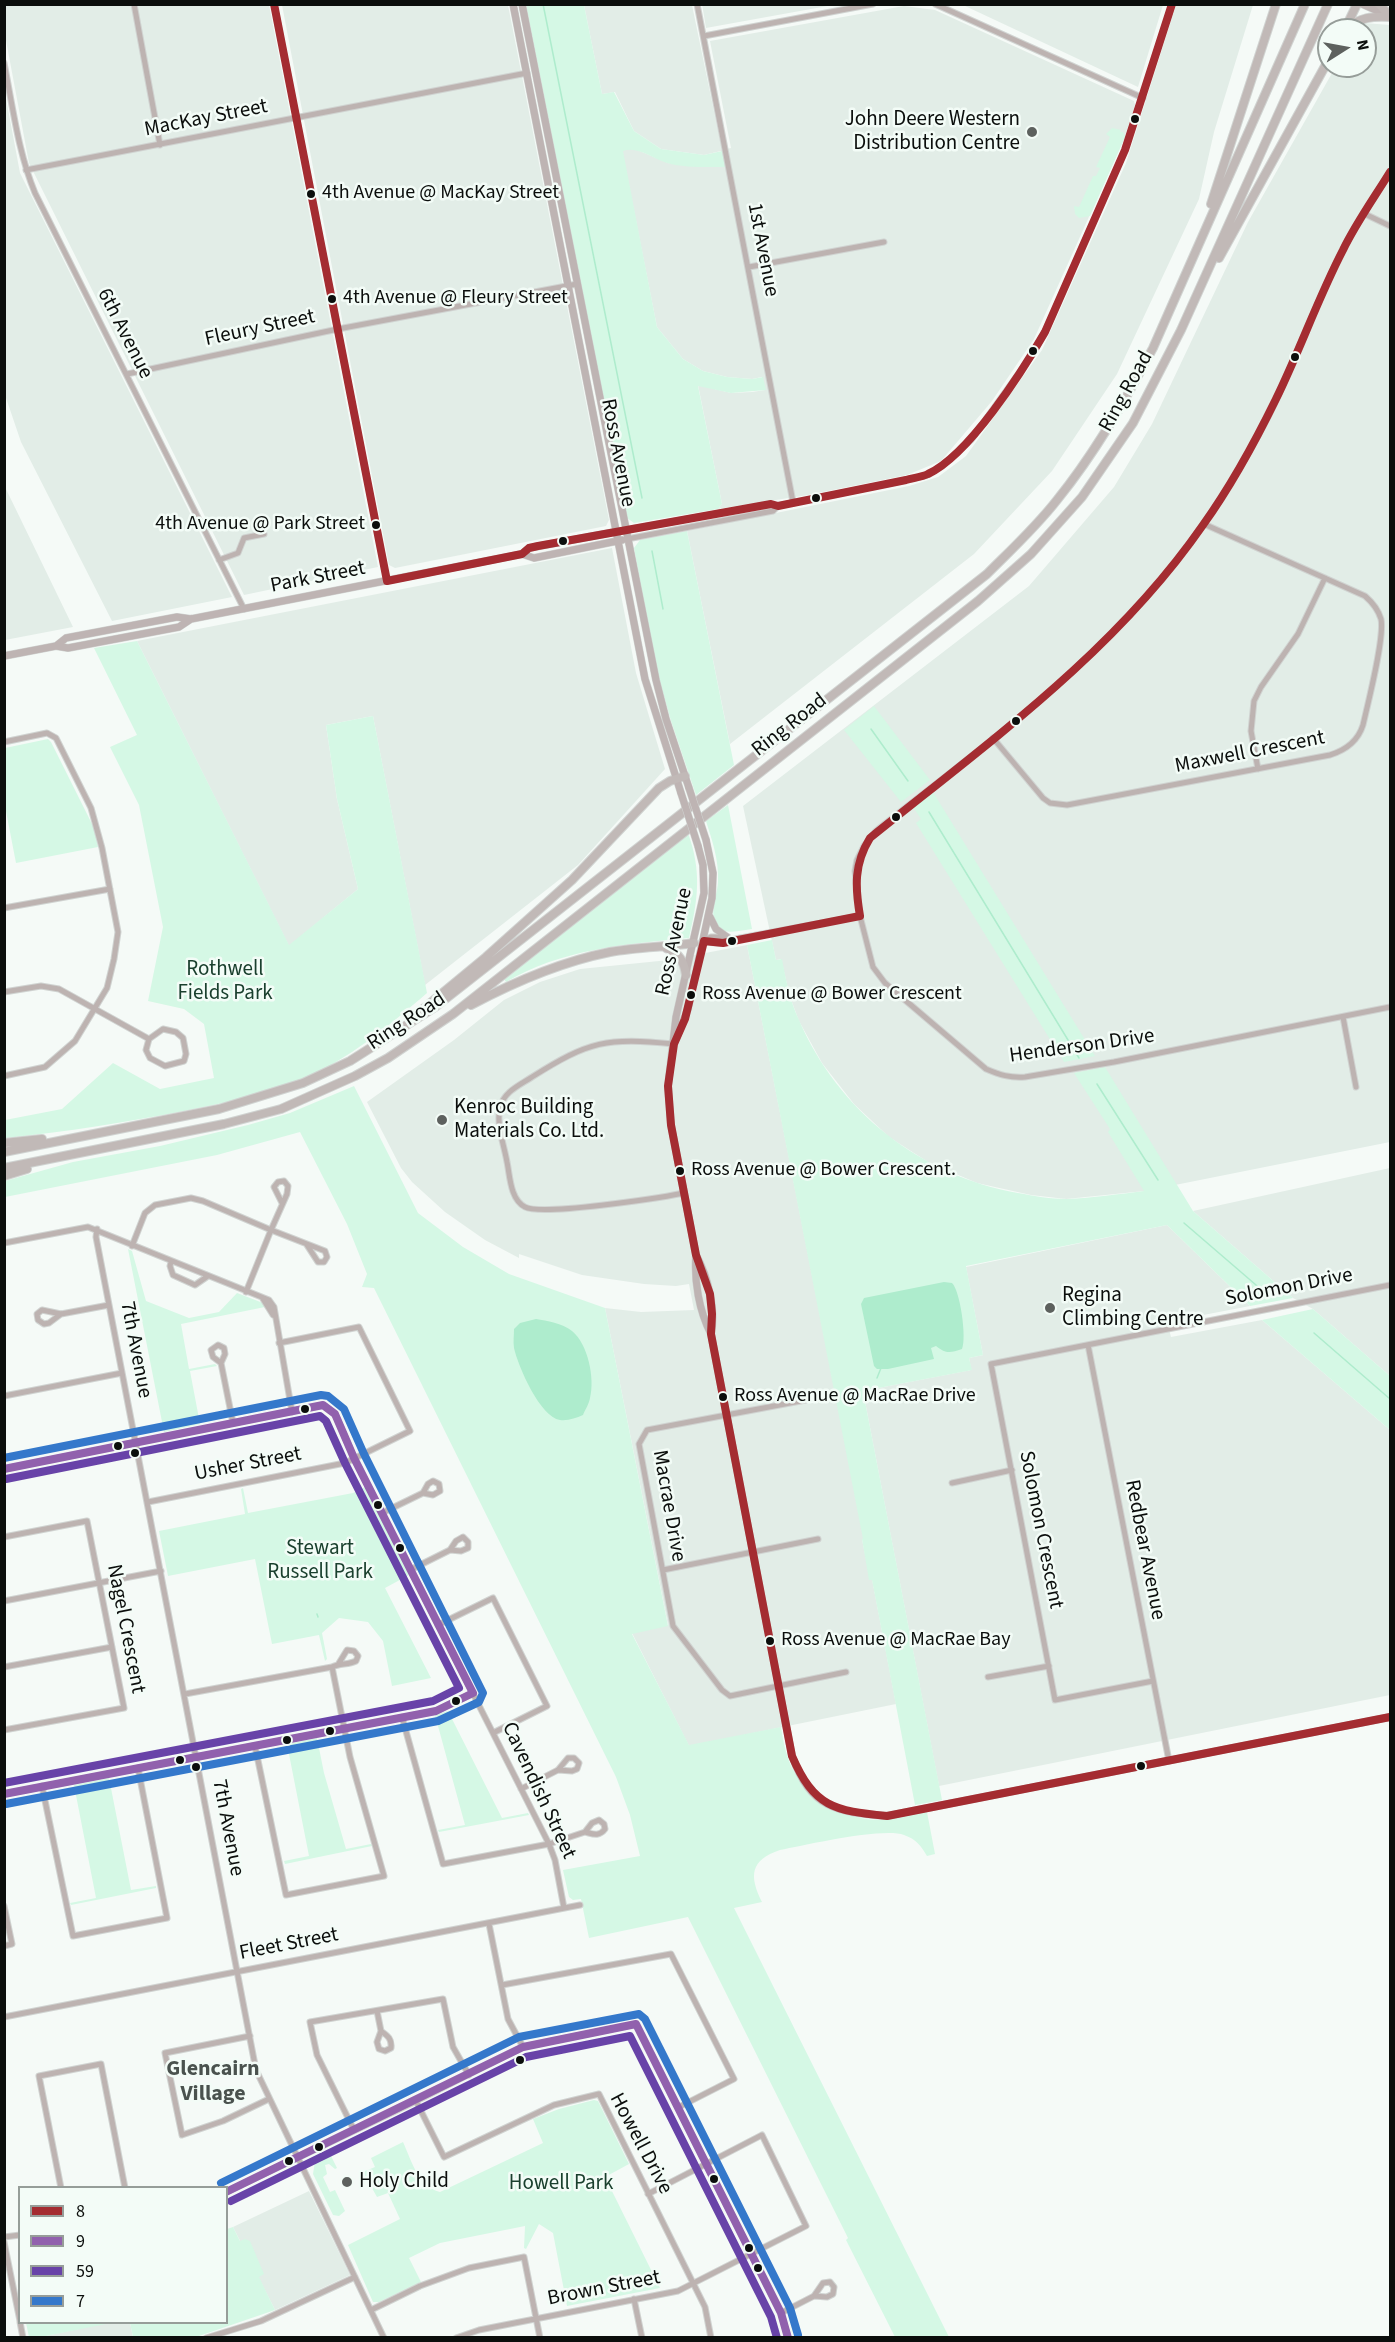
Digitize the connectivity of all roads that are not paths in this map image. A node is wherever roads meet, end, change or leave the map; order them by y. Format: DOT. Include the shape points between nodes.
graph roads {
  1 [pos="134,4"];
  2 [pos="274,4"];
  3 [pos="513,4"];
  4 [pos="522,4"];
  5 [pos="698,4"];
  6 [pos="873,4"];
  7 [pos="935,4"];
  8 [pos="1172,4"];
  9 [pos="1276,4"];
  10 [pos="1305,4"];
  11 [pos="1362,4"];
  12 [pos="1379,4"];
  13 [pos="1327,6"];
  14 [pos="1390,16"];
  15 [pos="1367,18"];
  16 [pos="704,36"];
  17 [pos="4,63"];
  18 [pos="535,71"];
  19 [pos="526,73"];
  20 [pos="1318,78"];
  21 [pos="1143,98"];
  22 [pos="297,117"];
  23 [pos="160,145"];
  24 [pos="26,170"];
  25 [pos="1390,172"];
  26 [pos="1365,214"];
  27 [pos="1390,226"];
  28 [pos="884,242"];
  29 [pos="1190,261"];
  30 [pos="749,267"];
  31 [pos="577,284"];
  32 [pos="567,286"];
  33 [pos="338,329"];
  34 [pos="1181,330"];
  35 [pos="127,374"];
  36 [pos="793,502"];
  37 [pos="778,506"];
  38 [pos="1204,524"];
  39 [pos="625,530"];
  40 [pos="616,531"];
  41 [pos="264,534"];
  42 [pos="627,539"];
  43 [pos="618,541"];
  44 [pos="522,554"];
  45 [pos="219,560"];
  46 [pos="1325,578"];
  47 [pos="387,581"];
  48 [pos="244,609"];
  49 [pos="4,656"];
  50 [pos="993,738"];
  51 [pos="4,742"];
  52 [pos="1258,769"];
  53 [pos="685,776"];
  54 [pos="676,779"];
  55 [pos="110,889"];
  56 [pos="4,908"];
  57 [pos="709,916"];
  58 [pos="860,916"];
  59 [pos="731,938"];
  60 [pos="704,941"];
  61 [pos="694,943"];
  62 [pos="662,947"];
  63 [pos="686,975"];
  64 [pos="4,992"];
  65 [pos="1390,1007"];
  66 [pos="96,1008"];
  67 [pos="453,1014"];
  68 [pos="1343,1017"];
  69 [pos="393,1035"];
  70 [pos="149,1039"];
  71 [pos="674,1044"];
  72 [pos="4,1076"];
  73 [pos="1356,1087"];
  74 [pos="87,1135"];
  75 [pos="4,1143"];
  76 [pos="4,1152"];
  77 [pos="63,1157"];
  78 [pos="4,1168"];
  79 [pos="4,1176"];
  80 [pos="684,1193"];
  81 [pos="282,1203"];
  82 [pos="97,1229"];
  83 [pos="271,1230"];
  84 [pos="4,1243"];
  85 [pos="307,1245"];
  86 [pos="132,1246"];
  87 [pos="171,1262"];
  88 [pos="208,1276"];
  89 [pos="1390,1284"];
  90 [pos="246,1292"];
  91 [pos="109,1305"];
  92 [pos="61,1314"];
  93 [pos="279,1343"];
  94 [pos="1088,1345"];
  95 [pos="221,1363"];
  96 [pos="122,1372"];
  97 [pos="821,1394"];
  98 [pos="4,1396"];
  99 [pos="292,1412"];
  100 [pos="726,1416"];
  101 [pos="233,1423"];
  102 [pos="136,1443"];
  103 [pos="354,1458"];
  104 [pos="4,1469"];
  105 [pos="1012,1470"];
  106 [pos="952,1483"];
  107 [pos="423,1493"];
  108 [pos="148,1502"];
  109 [pos="382,1513"];
  110 [pos="4,1537"];
  111 [pos="818,1539"];
  112 [pos="450,1550"];
  113 [pos="753,1552"];
  114 [pos="410,1570"];
  115 [pos="663,1570"];
  116 [pos="161,1571"];
  117 [pos="100,1584"];
  118 [pos="4,1601"];
  119 [pos="438,1625"];
  120 [pos="112,1647"];
  121 [pos="339,1663"];
  122 [pos="1049,1666"];
  123 [pos="4,1667"];
  124 [pos="332,1667"];
  125 [pos="846,1672"];
  126 [pos="988,1677"];
  127 [pos="1153,1681"];
  128 [pos="779,1685"];
  129 [pos="473,1693"];
  130 [pos="185,1694"];
  131 [pos="402,1717"];
  132 [pos="1390,1717"];
  133 [pos="344,1728"];
  134 [pos="4,1730"];
  135 [pos="494,1733"];
  136 [pos="255,1746"];
  137 [pos="197,1756"];
  138 [pos="1169,1761"];
  139 [pos="138,1768"];
  140 [pos="558,1770"];
  141 [pos="42,1786"];
  142 [pos="521,1789"];
  143 [pos="4,1794"];
  144 [pos="585,1832"];
  145 [pos="549,1844"];
  146 [pos="580,1905"];
  147 [pos="4,1906"];
  148 [pos="564,1908"];
  149 [pos="489,1923"];
  150 [pos="4,1946"];
  151 [pos="238,1971"];
  152 [pos="502,1985"];
  153 [pos="377,2011"];
  154 [pos="4,2017"];
  155 [pos="381,2031"];
  156 [pos="250,2036"];
  157 [pos="523,2047"];
  158 [pos="469,2075"];
  159 [pos="269,2099"];
  160 [pos="416,2101"];
  161 [pos="679,2107"];
  162 [pos="354,2130"];
  163 [pos="298,2158"];
  164 [pos="706,2164"];
  165 [pos="60,2186"];
  166 [pos="125,2186"];
  167 [pos="228,2191"];
  168 [pos="648,2194"];
  169 [pos="4,2242"];
  170 [pos="751,2254"];
  171 [pos="355,2277"];
  172 [pos="693,2283"];
  173 [pos="814,2296"];
  174 [pos="634,2299"];
  175 [pos="371,2310"];
  176 [pos="18,2312"];
  177 [pos="781,2313"];
  178 [pos="535,2319"];
  179 [pos="206,2337"];
  180 [pos="384,2337"];
  181 [pos="456,2337"];
  182 [pos="540,2337"];
  183 [pos="642,2337"];
  184 [pos="711,2337"];
  185 [pos="788,2337"];
  1 -- 23 [label="street"];
  2 -- 22 [label="street"];
  3 -- 19 [label="main road, Ross Avenue"];
  4 -- 18 [label="main road, Ross Avenue"];
  5 -- 16 [label="street, 1st Avenue"];
  6 -- 16 [label="street"];
  7 -- 21 [label="street"];
  8 -- 21 [label="street, Park Street"];
  9 -- 29 [label="highway"];
  10 -- 29 [label="highway, Ring Road"];
  11 -- 14 [label="main road"];
  12 -- 14 [label="highway"];
  13 -- 34 [label="highway, Ring Road"];
  14 -- 15 [label="highway"];
  16 -- 30 [label="street, 1st Avenue"];
  17 -- 24 [label="street, 6th Avenue"];
  18 -- 19 [label="street, MacKay Street"];
  18 -- 31 [label="main road, Ross Avenue"];
  19 -- 22 [label="street, MacKay Street"];
  19 -- 32 [label="main road, Ross Avenue"];
  20 -- 34 [label="highway"];
  21 -- 36 [label="street, Park Street" via="1125,150 1039,344 971,440 956,456 927,474"];
  22 -- 23 [label="street, MacKay Street"];
  22 -- 33 [label="street"];
  23 -- 24 [label="street, MacKay Street"];
  24 -- 35 [label="street, 6th Avenue"];
  25 -- 26 [label="street, Henderson Drive"];
  26 -- 27 [label="street"];
  26 -- 38 [label="street, Henderson Drive" via="1343,249 1276,399"];
  28 -- 30 [label="street"];
  29 -- 69 [label="highway, Ring Road" via="1153,348 1114,419 1057,501 1012,550 987,574 593,885"];
  30 -- 36 [label="street, 1st Avenue"];
  31 -- 32 [label="street, Fleury Street"];
  31 -- 39 [label="main road, Ross Avenue"];
  32 -- 33 [label="street, Fleury Street"];
  32 -- 40 [label="main road, Ross Avenue"];
  33 -- 35 [label="street, Fleury Street"];
  33 -- 47 [label="street"];
  34 -- 67 [label="highway, Ring Road" via="1133,423 1082,497 1031,554 978,601"];
  35 -- 45 [label="street, 6th Avenue"];
  36 -- 37 [label="street, Park Street"];
  37 -- 39 [label="street, Park Street" via="771,504"];
  37 -- 42 [label="street, Park Street" via="773,511"];
  38 -- 46 [label="street, Maxwell Crescent"];
  38 -- 50 [label="street, Henderson Drive" via="1142,603 1096,651"];
  39 -- 40 [label="main road, Park Street"];
  39 -- 42 [label="main road, Ross Avenue"];
  40 -- 43 [label="main road, Ross Avenue"];
  40 -- 44 [label="main road, Park Street" via="529,548"];
  41 -- 45 [label="street" via="244,538 238,553"];
  42 -- 43 [label="main road, Park Street"];
  42 -- 53 [label="main road, Ross Avenue" via="656,680"];
  43 -- 44 [label="main road, Park Street" via="534,558"];
  43 -- 54 [label="main road, Ross Avenue" via="645,679"];
  44 -- 47 [label="main road, Park Street"];
  45 -- 48 [label="street, 6th Avenue"];
  46 -- 52 [label="street" via="1298,634 1254,701 1251,731"];
  46 -- 52 [label="street, Maxwell Crescent" via="1365,596 1381,618 1382,630 1361,731 1351,745 1336,753"];
  47 -- 48 [label="main road, Park Street"];
  48 -- 49 [label="main road, Park Street" via="191,619 179,627"];
  50 -- 52 [label="street, Maxwell Crescent" via="1043,798 1058,805"];
  50 -- 58 [label="street, Henderson Drive" via="870,838 857,860 855,872"];
  51 -- 55 [label="street" via="47,733 56,738 91,808"];
  53 -- 54 [label="highway"];
  53 -- 57 [label="main road, Ross Avenue, bridge" via="714,879"];
  54 -- 61 [label="main road, Ross Avenue, bridge" via="703,865 704,893"];
  54 -- 69 [label="highway" via="659,788 580,873 530,919"];
  55 -- 56 [label="street"];
  55 -- 66 [label="street" via="118,932 107,988"];
  57 -- 59 [label="main road" via="716,928"];
  57 -- 60 [label="main road, Ross Avenue"];
  58 -- 59 [label="street"];
  58 -- 68 [label="street, Henderson Drive" via="873,967 885,983 986,1069 1012,1078"];
  59 -- 60 [label="street" via="720,943"];
  60 -- 61 [label="street"];
  60 -- 71 [label="main road, Ross Avenue" via="685,1019"];
  61 -- 62 [label="highway"];
  61 -- 63 [label="main road, Ross Avenue"];
  62 -- 63 [label="highway" via="679,956"];
  62 -- 67 [label="highway" via="613,952 551,967"];
  63 -- 71 [label="main road, Ross Avenue"];
  64 -- 66 [label="street" via="41,986 59,989"];
  65 -- 68 [label="street, Henderson Drive"];
  66 -- 70 [label="street"];
  66 -- 72 [label="street" via="75,1041 50,1063"];
  67 -- 77 [label="highway, Ring Road" via="356,1076 281,1109"];
  68 -- 73 [label="street"];
  69 -- 74 [label="highway, Ring Road" via="303,1083 249,1101"];
  70 -- 70 [label="street" via="150,1058 165,1066 184,1061 183,1038 176,1032 163,1029"];
  71 -- 80 [label="main road, Ross Avenue" via="668,1100"];
  71 -- 80 [label="street" via="602,1042 574,1052 507,1094 499,1109 513,1190 526,1208 601,1205"];
  74 -- 75 [label="highway"];
  74 -- 76 [label="highway, Ring Road"];
  77 -- 78 [label="highway, Ring Road"];
  77 -- 79 [label="highway"];
  80 -- 100 [label="main road, Ross Avenue" via="696,1255 695,1272"];
  81 -- 83 [label="street"];
  82 -- 84 [label="street" via="82,1228"];
  82 -- 86 [label="street"];
  82 -- 91 [label="street, 7th Avenue"];
  83 -- 85 [label="street"];
  83 -- 86 [label="street" via="191,1198 155,1205 145,1213"];
  83 -- 90 [label="street"];
  86 -- 87 [label="street"];
  87 -- 88 [label="street"];
  87 -- 88 [label="street" via="173,1275 195,1285"];
  88 -- 90 [label="street"];
  89 -- 94 [label="street, Solomon Drive"];
  90 -- 93 [label="street" via="263,1299 274,1316"];
  91 -- 92 [label="street"];
  91 -- 96 [label="street, 7th Avenue"];
  93 -- 99 [label="street"];
  93 -- 103 [label="street, Usher Street" via="359,1327 410,1431"];
  94 -- 105 [label="street, Solomon Crescent" via="991,1364"];
  94 -- 127 [label="street, Redbear Avenue"];
  95 -- 101 [label="street"];
  96 -- 98 [label="street"];
  96 -- 102 [label="street, 7th Avenue"];
  97 -- 100 [label="street, Macrae Drive"];
  99 -- 101 [label="street, Cavendish Street"];
  99 -- 103 [label="street, Cavendish Street" via="323,1405 334,1414"];
  100 -- 113 [label="main road, Ross Avenue"];
  100 -- 115 [label="street, Macrae Drive" via="647,1430 639,1444"];
  101 -- 102 [label="street, Cavendish Street"];
  102 -- 104 [label="street, Cavendish Street"];
  102 -- 108 [label="street, 7th Avenue"];
  103 -- 108 [label="street, Usher Street" via="345,1463"];
  103 -- 109 [label="street, Cavendish Street"];
  105 -- 106 [label="street"];
  105 -- 122 [label="street, Solomon Crescent"];
  107 -- 109 [label="street"];
  108 -- 116 [label="street, 7th Avenue"];
  109 -- 114 [label="street, Cavendish Street"];
  110 -- 117 [label="street, Nagel Crescent" via="87,1521"];
  111 -- 113 [label="street"];
  112 -- 114 [label="street"];
  113 -- 115 [label="street"];
  113 -- 128 [label="main road, Ross Avenue"];
  114 -- 119 [label="street, Cavendish Street"];
  115 -- 128 [label="street, Macrae Drive" via="673,1626 722,1690 730,1696"];
  116 -- 117 [label="street"];
  116 -- 130 [label="street, 7th Avenue"];
  117 -- 118 [label="street"];
  117 -- 120 [label="street, Nagel Crescent"];
  119 -- 129 [label="street, Cavendish Street"];
  119 -- 135 [label="street" via="492,1598 498,1608 548,1706"];
  120 -- 123 [label="street"];
  120 -- 134 [label="street, Nagel Crescent" via="124,1708"];
  121 -- 124 [label="street"];
  122 -- 126 [label="street"];
  122 -- 127 [label="street, Solomon Crescent" via="1055,1700"];
  124 -- 130 [label="street"];
  124 -- 133 [label="street"];
  125 -- 128 [label="street, Macrae Drive"];
  127 -- 138 [label="street, Redbear Avenue"];
  128 -- 138 [label="main road" via="792,1756 806,1788 822,1803 854,1814 887,1816"];
  129 -- 131 [label="street" via="441,1709"];
  129 -- 135 [label="street, Cavendish Street"];
  130 -- 137 [label="street, 7th Avenue"];
  131 -- 133 [label="street"];
  131 -- 145 [label="street" via="443,1864"];
  132 -- 138 [label="main road"];
  133 -- 136 [label="street"];
  133 -- 136 [label="street" via="384,1876 286,1895"];
  135 -- 142 [label="street, Cavendish Street"];
  136 -- 137 [label="street"];
  137 -- 139 [label="street"];
  137 -- 151 [label="street, 7th Avenue"];
  139 -- 141 [label="street"];
  139 -- 141 [label="street" via="167,1918 73,1936"];
  140 -- 142 [label="street"];
  141 -- 143 [label="street"];
  142 -- 145 [label="street, Cavendish Street"];
  144 -- 145 [label="street"];
  145 -- 148 [label="street, Cavendish Street"];
  146 -- 148 [label="street, Fleet Street"];
  147 -- 150 [label="street" via="12,1944"];
  148 -- 149 [label="street, Fleet Street"];
  149 -- 151 [label="street, Fleet Street"];
  149 -- 152 [label="street"];
  151 -- 154 [label="street, Fleet Street"];
  151 -- 156 [label="street, 7th Avenue"];
  152 -- 157 [label="street" via="508,2019"];
  152 -- 161 [label="street" via="671,1954 734,2079"];
  153 -- 155 [label="street"];
  153 -- 158 [label="street" via="443,1999 453,2047"];
  153 -- 162 [label="street" via="310,2022 317,2055"];
  156 -- 159 [label="street, 7th Avenue" via="256,2070"];
  156 -- 159 [label="street" via="165,2053 182,2135"];
  157 -- 158 [label="street"];
  157 -- 161 [label="street" via="636,2024"];
  158 -- 160 [label="street"];
  159 -- 163 [label="street, 7th Avenue"];
  160 -- 162 [label="street"];
  160 -- 168 [label="street, Howell Drive" via="444,2157 554,2105 599,2094"];
  161 -- 164 [label="street"];
  162 -- 163 [label="street"];
  163 -- 167 [label="street"];
  163 -- 171 [label="street, 7th Avenue"];
  164 -- 168 [label="street"];
  164 -- 170 [label="street"];
  164 -- 170 [label="street, Brown Street" via="762,2135 806,2226"];
  165 -- 166 [label="street" via="39,2076 101,2064"];
  168 -- 172 [label="street, Howell Drive"];
  169 -- 176 [label="street"];
  170 -- 172 [label="street, Brown Street"];
  170 -- 177 [label="street"];
  171 -- 175 [label="street, 7th Avenue"];
  171 -- 179 [label="street" via="261,2320"];
  172 -- 174 [label="street, Brown Street" via="678,2291"];
  172 -- 184 [label="street, Howell Drive" via="705,2307"];
  173 -- 177 [label="street"];
  174 -- 178 [label="street, Brown Street"];
  174 -- 183 [label="street"];
  175 -- 178 [label="street" via="469,2268 524,2258"];
  175 -- 180 [label="street, 7th Avenue"];
  177 -- 185 [label="street"];
  178 -- 181 [label="street, Brown Street"];
  178 -- 182 [label="street"];
}
